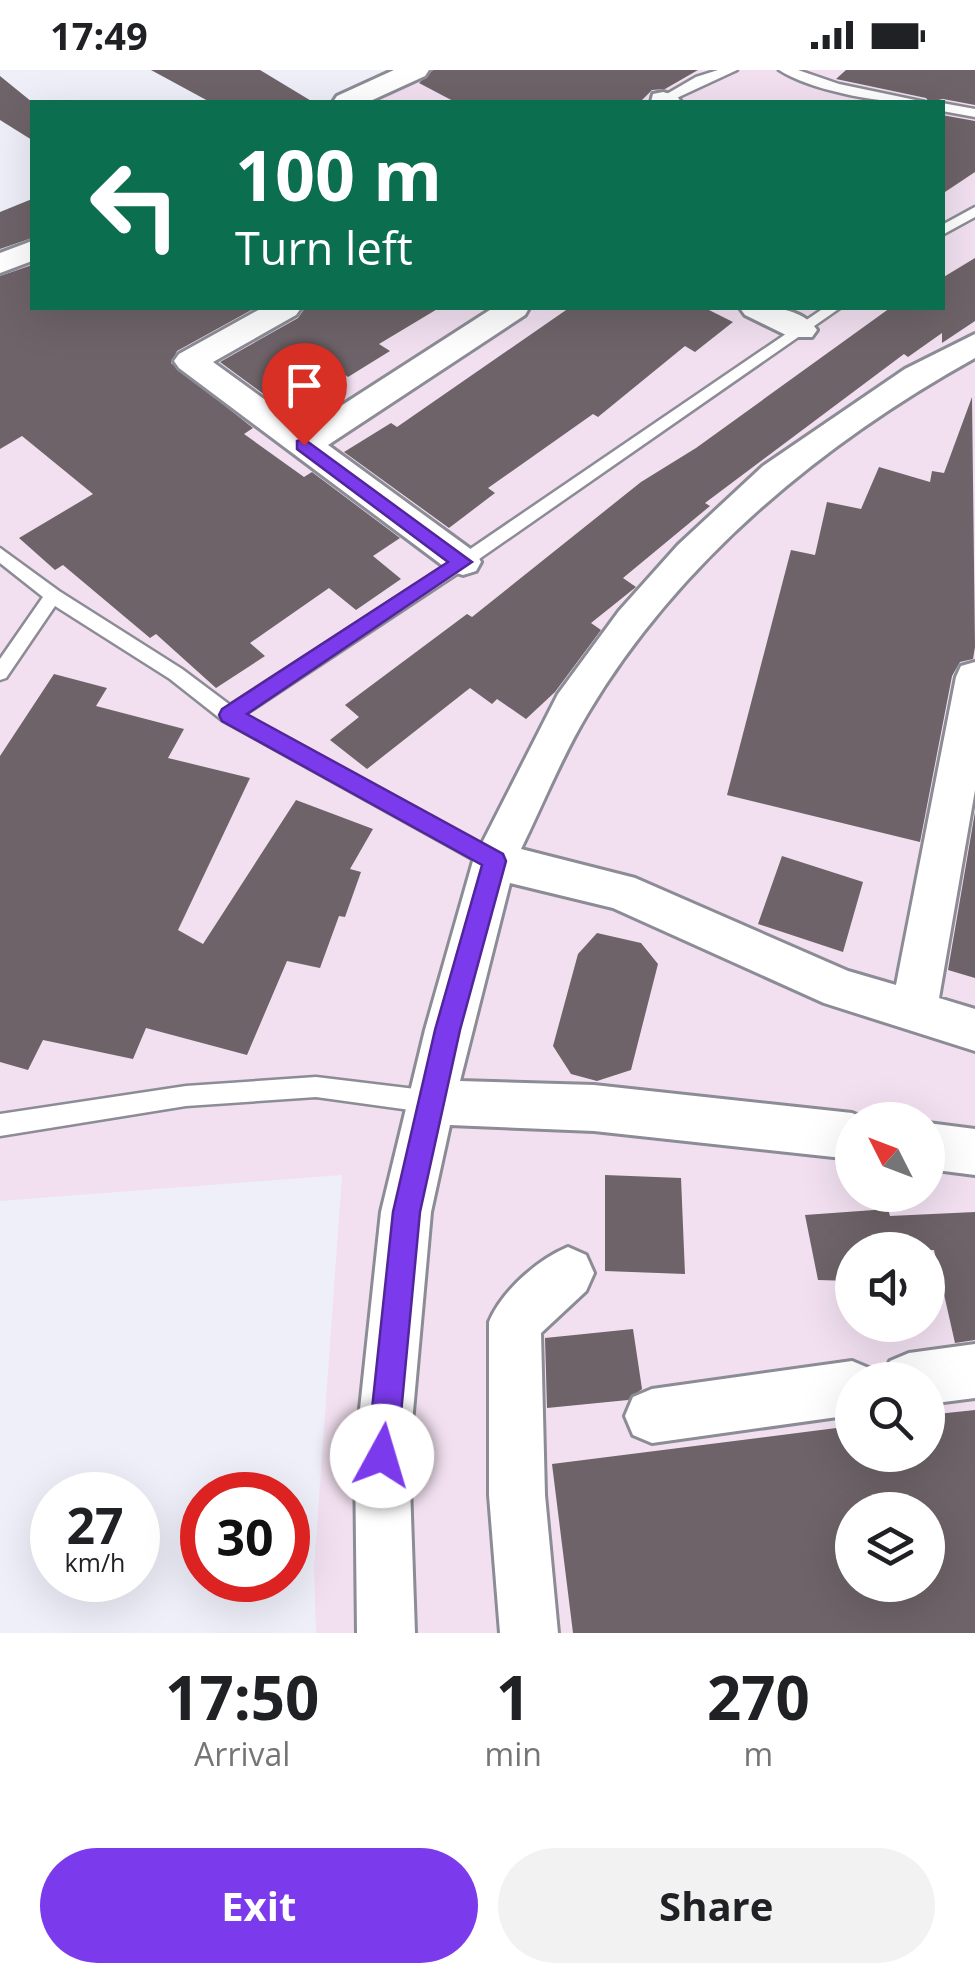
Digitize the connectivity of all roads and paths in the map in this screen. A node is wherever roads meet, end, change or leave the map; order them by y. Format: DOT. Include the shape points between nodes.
graph roads {
  1 [pos="416,70"];
  2 [pos="731,70"];
  3 [pos="785,70"];
  4 [pos="351,100"];
  5 [pos="666,100"];
  6 [pos="908,100"];
  7 [pos="945,108"];
  8 [pos="975,113"];
  9 [pos="975,211"];
  10 [pos="945,229"];
  11 [pos="30,251"];
  12 [pos="0,264"];
  13 [pos="281,310"];
  14 [pos="511,310"];
  15 [pos="760,310"];
  16 [pos="830,310"];
  17 [pos="801,330"];
  18 [pos="975,344"];
  19 [pos="304,445"];
  20 [pos="0,554"];
  21 [pos="462,562"];
  22 [pos="53,596"];
  23 [pos="0,674"];
  24 [pos="975,677"];
  25 [pos="230,715"];
  26 [pos="494,861"];
  27 [pos="914,1012"];
  28 [pos="975,1030"];
  29 [pos="432,1102"];
  30 [pos="0,1125"];
  31 [pos="835,1134"];
  32 [pos="945,1148"];
  33 [pos="975,1152"];
  34 [pos="568,1273"];
  35 [pos="975,1371"];
  36 [pos="945,1375"];
  37 [pos="835,1390"];
  38 [pos="652,1416"];
  39 [pos="386,1633"];
  40 [pos="529,1633"];
  1 -- 4 [label="street"];
  2 -- 5 [label="lane"];
  3 -- 6 [label="lane"];
  7 -- 8 [label="lane"];
  9 -- 10 [label="lane"];
  11 -- 12 [label="street"];
  13 -- 19 [label="street" via="190,361"];
  14 -- 19 [label="street"];
  15 -- 17 [label="street"];
  16 -- 17 [label="lane"];
  17 -- 21 [label="lane"];
  18 -- 26 [label="street" via="775,474 691,554 632,620 572,705"];
  19 -- 21 [label="street"];
  20 -- 22 [label="lane"];
  21 -- 25 [label="lane"];
  22 -- 23 [label="lane"];
  22 -- 25 [label="lane"];
  24 -- 27 [label="street"];
  25 -- 26 [label="lane"];
  26 -- 27 [label="street" via="620,891 840,989"];
  26 -- 29 [label="street"];
  27 -- 28 [label="street"];
  29 -- 30 [label="lane" via="316,1087 186,1096"];
  29 -- 31 [label="street" via="594,1108"];
  29 -- 39 [label="street" via="406,1212 382,1456"];
  32 -- 33 [label="street"];
  34 -- 40 [label="street" via="515,1322 517,1494"];
  35 -- 36 [label="street"];
  37 -- 38 [label="street"];
}
